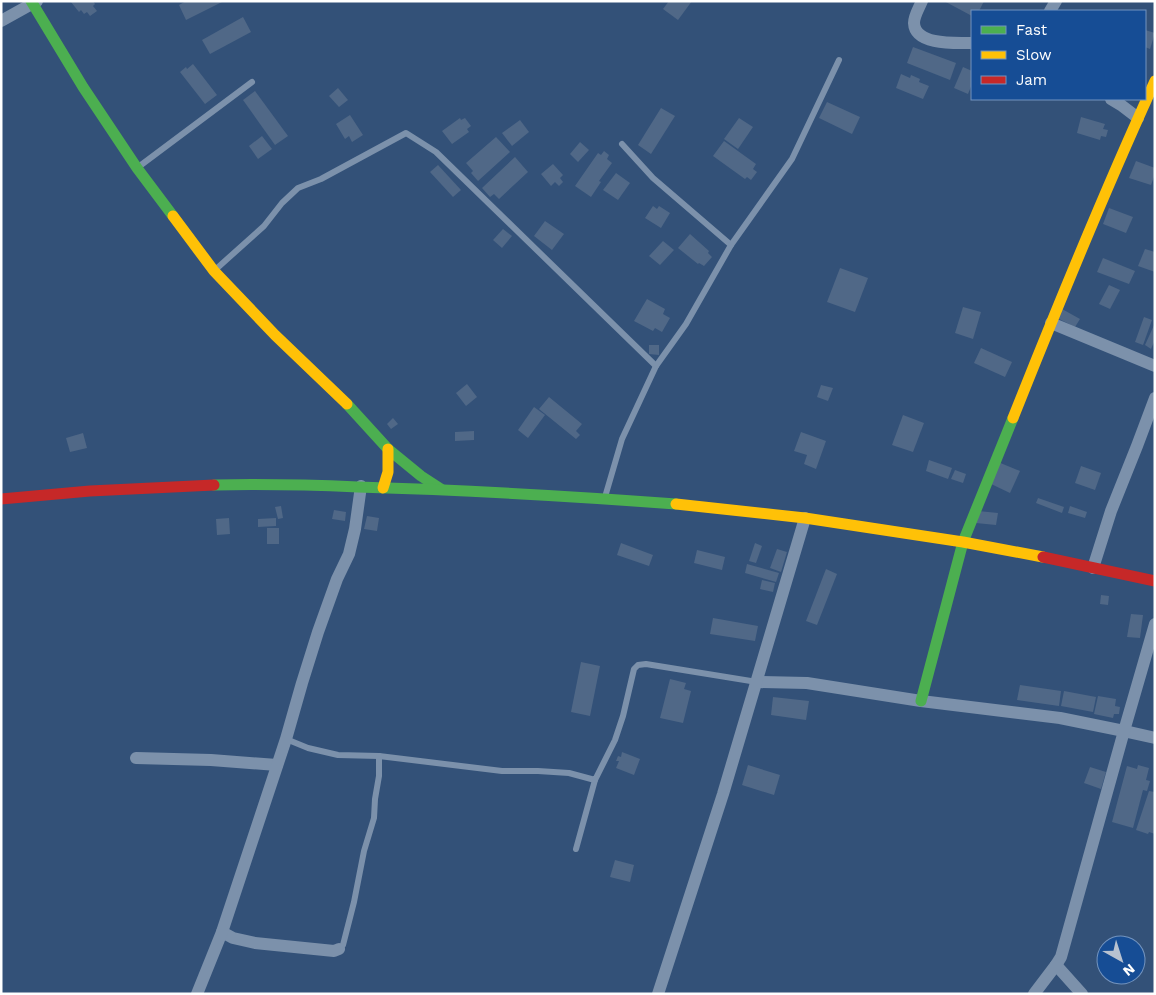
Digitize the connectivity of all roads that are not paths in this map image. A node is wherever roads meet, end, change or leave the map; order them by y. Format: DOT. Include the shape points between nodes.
graph roads {
  1 [pos="922,1"];
  2 [pos="33,2"];
  3 [pos="1,21"];
  4 [pos="971,43"];
  5 [pos="840,60"];
  6 [pos="252,82"];
  7 [pos="1151,86"];
  8 [pos="1146,98"];
  9 [pos="1145,100"];
  10 [pos="1121,101"];
  11 [pos="1138,118"];
  12 [pos="622,144"];
  13 [pos="138,168"];
  14 [pos="731,245"];
  15 [pos="214,271"];
  16 [pos="1051,323"];
  17 [pos="656,366"];
  18 [pos="1155,366"];
  19 [pos="1155,398"];
  20 [pos="388,449"];
  21 [pos="361,486"];
  22 [pos="383,488"];
  23 [pos="441,490"];
  24 [pos="1,499"];
  25 [pos="604,499"];
  26 [pos="805,518"];
  27 [pos="962,542"];
  28 [pos="1094,568"];
  29 [pos="1155,581"];
  30 [pos="1155,624"];
  31 [pos="757,682"];
  32 [pos="921,700"];
  33 [pos="1124,731"];
  34 [pos="1155,738"];
  35 [pos="286,739"];
  36 [pos="379,756"];
  37 [pos="136,758"];
  38 [pos="277,765"];
  39 [pos="595,780"];
  40 [pos="576,849"];
  41 [pos="222,932"];
  42 [pos="339,949"];
  43 [pos="1056,965"];
  44 [pos="197,994"];
  45 [pos="658,994"];
  46 [pos="1034,994"];
  47 [pos="1082,994"];
  1 -- 4 [label="street" via="914,22 920,35 948,44"];
  2 -- 3 [label="street"];
  2 -- 13 [label="street" via="83,86"];
  5 -- 14 [label="lane" via="792,159"];
  6 -- 13 [label="lane"];
  7 -- 8 [label="street"];
  9 -- 11 [label="street"];
  10 -- 11 [label="street"];
  11 -- 16 [label="street"];
  12 -- 14 [label="lane" via="653,178"];
  13 -- 15 [label="street"];
  14 -- 17 [label="lane" via="686,324"];
  15 -- 17 [label="lane" via="264,226 298,188 406,133 436,152"];
  15 -- 20 [label="street"];
  16 -- 18 [label="street"];
  16 -- 27 [label="street"];
  17 -- 25 [label="lane" via="622,438"];
  19 -- 28 [label="street" via="1110,511"];
  20 -- 22 [label="street" via="388,472"];
  20 -- 23 [label="street"];
  21 -- 22 [label="street"];
  21 -- 24 [label="street" via="190,486"];
  21 -- 35 [label="street" via="356,529 349,554 318,632"];
  22 -- 23 [label="street"];
  23 -- 25 [label="street"];
  25 -- 26 [label="street"];
  26 -- 27 [label="street"];
  26 -- 31 [label="street"];
  27 -- 28 [label="street"];
  27 -- 32 [label="street"];
  28 -- 29 [label="street"];
  30 -- 33 [label="street"];
  31 -- 32 [label="street" via="807,683"];
  31 -- 39 [label="lane" via="638,665 634,669 624,716"];
  31 -- 45 [label="street"];
  32 -- 33 [label="street" via="1060,718"];
  33 -- 34 [label="street"];
  33 -- 43 [label="street" via="1061,957"];
  35 -- 36 [label="lane" via="338,755"];
  35 -- 38 [label="street"];
  36 -- 39 [label="lane" via="502,771 569,773"];
  36 -- 42 [label="lane" via="374,818 343,945"];
  37 -- 38 [label="street"];
  38 -- 41 [label="street"];
  39 -- 40 [label="lane"];
  41 -- 42 [label="street" via="232,938 255,943"];
  41 -- 44 [label="street"];
  43 -- 46 [label="street"];
  43 -- 47 [label="street"];
}
